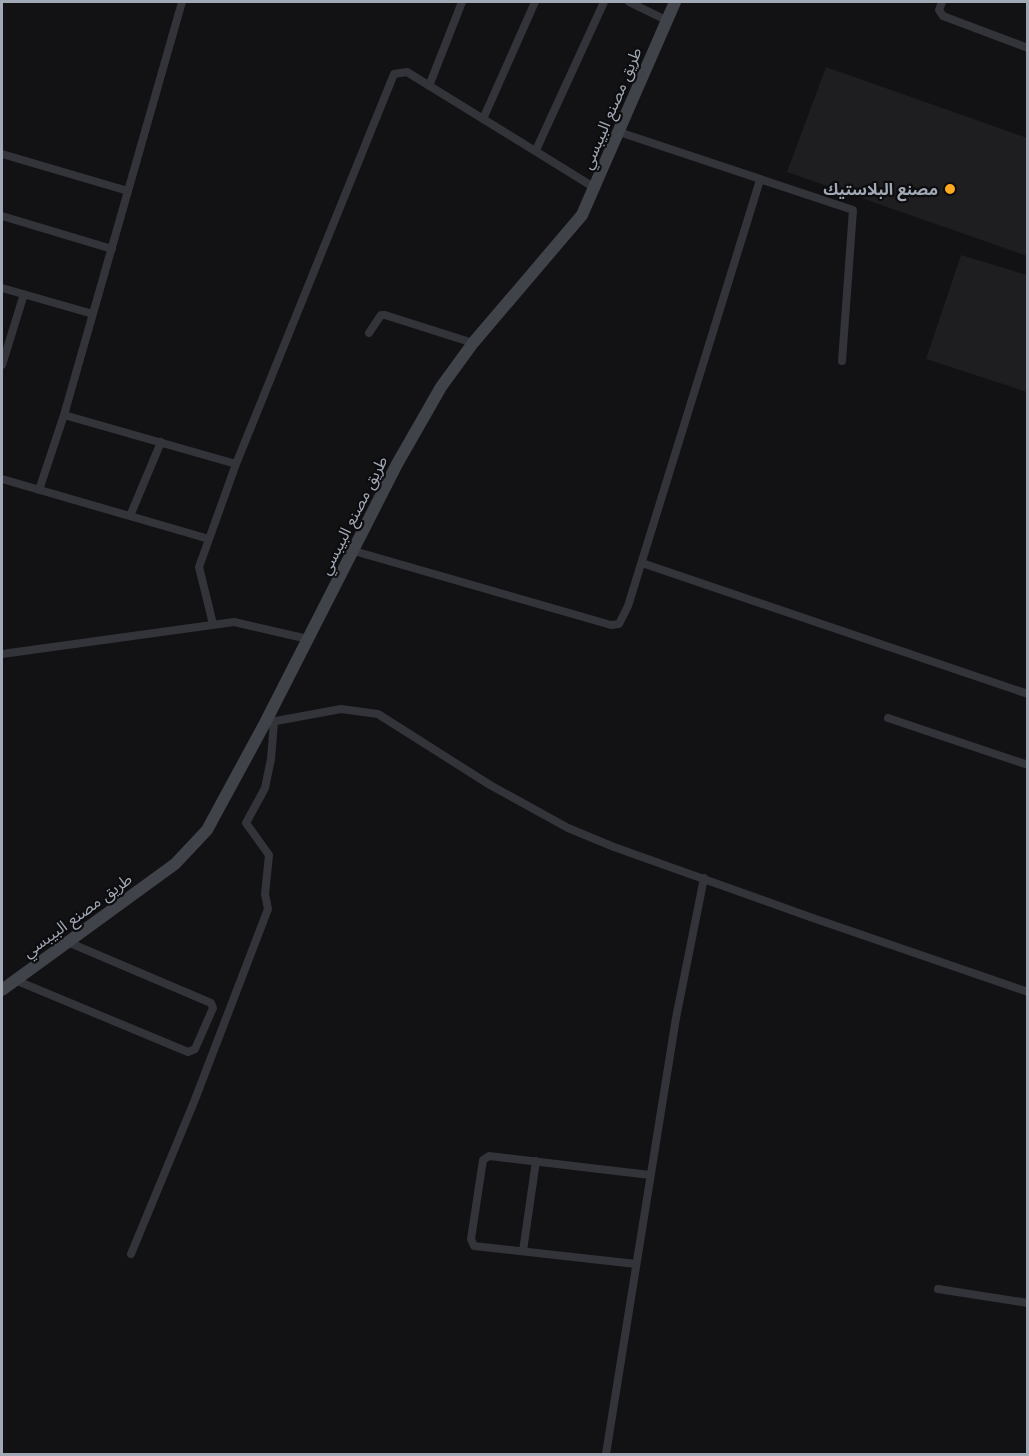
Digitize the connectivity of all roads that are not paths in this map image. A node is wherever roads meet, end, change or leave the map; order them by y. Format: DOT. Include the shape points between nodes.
graph roads {
  1 [pos="182,2"];
  2 [pos="462,2"];
  3 [pos="535,2"];
  4 [pos="604,2"];
  5 [pos="629,2"];
  6 [pos="675,2"];
  7 [pos="942,2"];
  8 [pos="666,20"];
  9 [pos="1028,48"];
  10 [pos="429,86"];
  11 [pos="483,119"];
  12 [pos="619,132"];
  13 [pos="536,150"];
  14 [pos="2,154"];
  15 [pos="760,180"];
  16 [pos="595,188"];
  17 [pos="128,191"];
  18 [pos="2,216"];
  19 [pos="112,249"];
  20 [pos="2,288"];
  21 [pos="24,294"];
  22 [pos="93,314"];
  23 [pos="369,333"];
  24 [pos="472,343"];
  25 [pos="842,361"];
  26 [pos="2,365"];
  27 [pos="64,415"];
  28 [pos="161,442"];
  29 [pos="236,464"];
  30 [pos="2,479"];
  31 [pos="39,490"];
  32 [pos="130,516"];
  33 [pos="209,539"];
  34 [pos="354,551"];
  35 [pos="642,563"];
  36 [pos="213,624"];
  37 [pos="308,639"];
  38 [pos="2,654"];
  39 [pos="1028,694"];
  40 [pos="888,717"];
  41 [pos="269,722"];
  42 [pos="1028,765"];
  43 [pos="704,878"];
  44 [pos="70,943"];
  45 [pos="15,980"];
  46 [pos="2,990"];
  47 [pos="1028,992"];
  48 [pos="536,1161"];
  49 [pos="650,1175"];
  50 [pos="523,1251"];
  51 [pos="131,1254"];
  52 [pos="636,1264"];
  53 [pos="938,1289"];
  54 [pos="1028,1303"];
  55 [pos="606,1455"];
  1 -- 17 [label="street"];
  2 -- 10 [label="street"];
  3 -- 11 [label="street"];
  4 -- 13 [label="street"];
  5 -- 8 [label="street"];
  6 -- 8 [label="main road, طريق مصنع البيبسي"];
  7 -- 9 [label="street" via="939,10 943,16"];
  8 -- 12 [label="main road, طريق مصنع البيبسي"];
  10 -- 11 [label="street"];
  10 -- 29 [label="street" via="407,72 394,74"];
  11 -- 13 [label="street"];
  12 -- 15 [label="street"];
  12 -- 16 [label="main road, طريق مصنع البيبسي"];
  13 -- 16 [label="street"];
  14 -- 17 [label="street"];
  15 -- 25 [label="street" via="853,210"];
  15 -- 35 [label="street"];
  16 -- 24 [label="main road, طريق مصنع البيبسي" via="571,230"];
  17 -- 19 [label="street"];
  18 -- 19 [label="street"];
  19 -- 22 [label="street"];
  20 -- 21 [label="street"];
  21 -- 22 [label="street"];
  21 -- 26 [label="street"];
  22 -- 27 [label="street"];
  23 -- 24 [label="street" via="385,315"];
  24 -- 34 [label="main road, طريق مصنع البيبسي" via="432,403"];
  27 -- 28 [label="street"];
  27 -- 31 [label="street"];
  28 -- 29 [label="street"];
  28 -- 32 [label="street"];
  29 -- 33 [label="street"];
  30 -- 31 [label="street"];
  31 -- 32 [label="street"];
  32 -- 33 [label="street"];
  33 -- 36 [label="street" via="199,567"];
  34 -- 35 [label="street" via="611,625 622,621"];
  34 -- 37 [label="main road, طريق مصنع البيبسي"];
  35 -- 39 [label="street"];
  36 -- 37 [label="street" via="234,622"];
  36 -- 38 [label="street"];
  37 -- 41 [label="main road, طريق مصنع البيبسي"];
  40 -- 42 [label="street"];
  41 -- 43 [label="street" via="341,709 378,714 472,775 557,823"];
  41 -- 44 [label="main road, طريق مصنع البيبسي" via="193,848"];
  41 -- 51 [label="street" via="271,759 265,788 246,823 269,855 268,909"];
  43 -- 47 [label="street"];
  43 -- 49 [label="street"];
  44 -- 45 [label="main road, طريق مصنع البيبسي"];
  44 -- 45 [label="street" via="211,1003 213,1008 195,1049 188,1052 153,1039"];
  45 -- 46 [label="main road, طريق مصنع البيبسي"];
  48 -- 49 [label="street"];
  48 -- 50 [label="street"];
  48 -- 50 [label="street" via="484,1157 471,1239 474,1246"];
  49 -- 52 [label="street"];
  50 -- 52 [label="street"];
  52 -- 55 [label="street"];
  53 -- 54 [label="street"];
}
